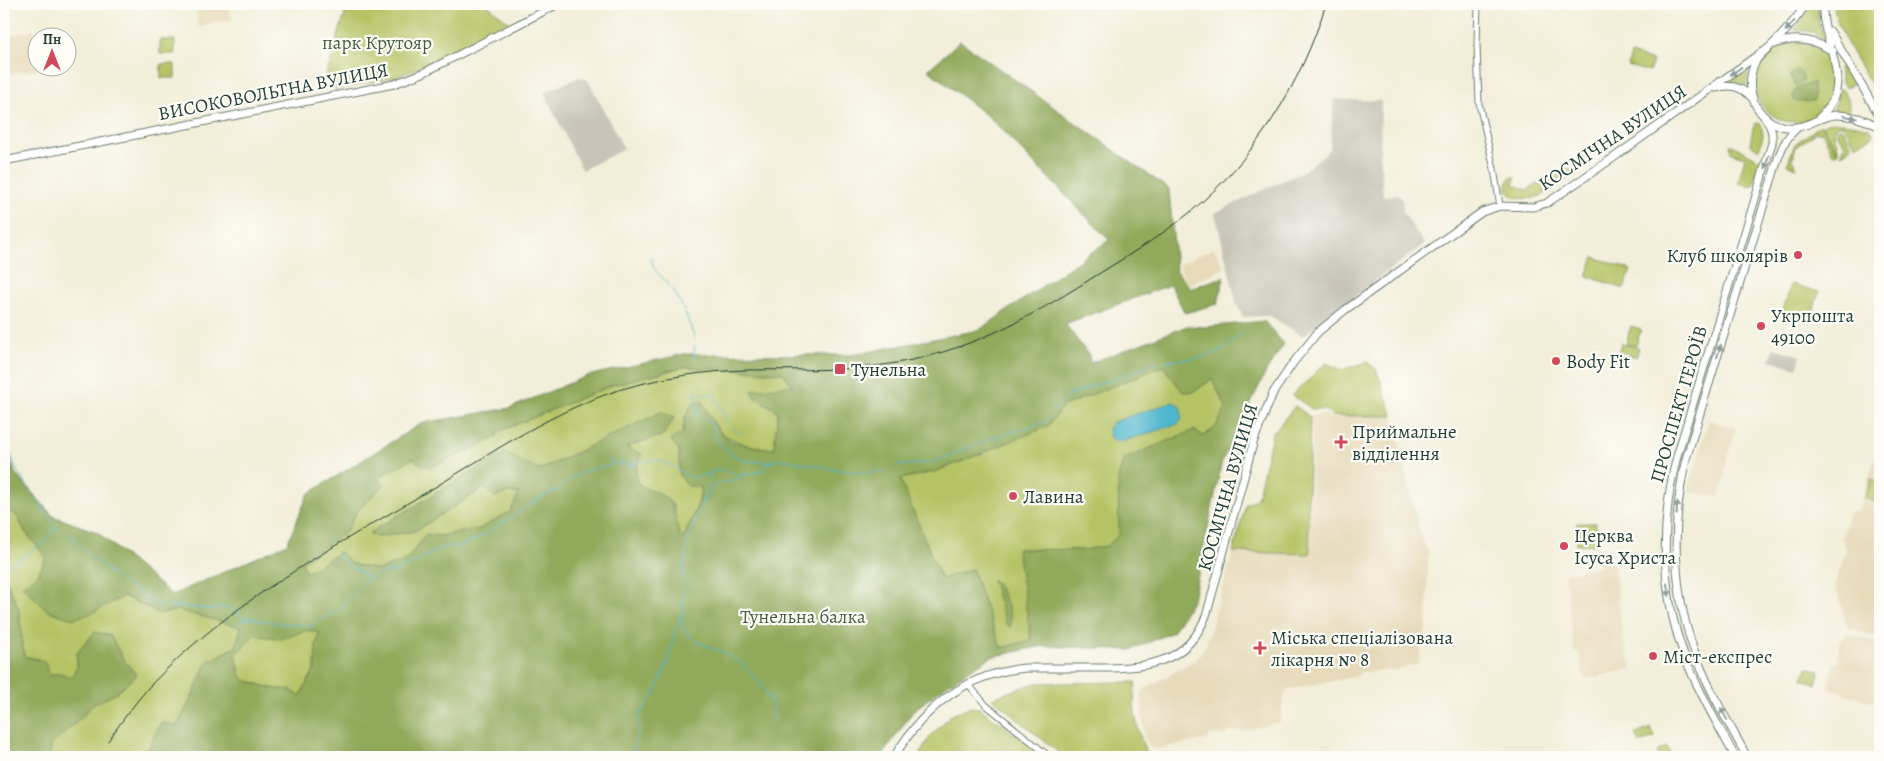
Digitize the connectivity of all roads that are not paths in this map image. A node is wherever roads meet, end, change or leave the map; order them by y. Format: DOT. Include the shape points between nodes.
graph roads {
  1 [pos="558,4"];
  2 [pos="1478,4"];
  3 [pos="1806,4"];
  4 [pos="1824,4"];
  5 [pos="1825,23"];
  6 [pos="1811,42"];
  7 [pos="1772,45"];
  8 [pos="1832,51"];
  9 [pos="1762,52"];
  10 [pos="1848,62"];
  11 [pos="1834,63"];
  12 [pos="1710,90"];
  13 [pos="1751,97"];
  14 [pos="1764,117"];
  15 [pos="1880,118"];
  16 [pos="1818,119"];
  17 [pos="1798,127"];
  18 [pos="1880,128"];
  19 [pos="4,161"];
  20 [pos="1500,206"];
  21 [pos="1724,302"];
  22 [pos="1733,305"];
  23 [pos="968,684"];
  24 [pos="894,757"];
  25 [pos="1050,757"];
  26 [pos="1735,757"];
  27 [pos="1747,757"];
  1 -- 19 [label="main road, ВИСОКОВОЛЬТНА ВУЛИЦЯ" via="418,76 394,84"];
  2 -- 20 [label="street" via="1479,104"];
  3 -- 7 [label="main road, one-way"];
  4 -- 5 [label="main road"];
  5 -- 8 [label="main road"];
  5 -- 10 [label="main road"];
  6 -- 7 [label="main road" via="1791,39"];
  6 -- 8 [label="main road"];
  6 -- 11 [label="main road" via="1821,47"];
  7 -- 9 [label="main road"];
  8 -- 10 [label="main road"];
  8 -- 11 [label="main road"];
  9 -- 12 [label="main road, КОСМІЧНА ВУЛИЦЯ, one-way"];
  9 -- 13 [label="main road" via="1750,78"];
  10 -- 15 [label="main road"];
  11 -- 16 [label="main road" via="1836,89 1831,104"];
  12 -- 13 [label="main road, КОСМІЧНА ВУЛИЦЯ" via="1723,86 1737,87"];
  12 -- 20 [label="main road, КОСМІЧНА ВУЛИЦЯ" via="1547,203"];
  13 -- 14 [label="main road"];
  14 -- 17 [label="main road" via="1780,126"];
  14 -- 21 [label="main road, ПРОСПЕКТ ГЕРОЇВ, one-way" via="1773,133 1772,143"];
  16 -- 17 [label="main road"];
  16 -- 18 [label="main road, one-way" via="1850,116"];
  17 -- 22 [label="main road, ПРОСПЕКТ ГЕРОЇВ" via="1783,143"];
  20 -- 23 [label="main road, КОСМІЧНА ВУЛИЦЯ" via="1473,218 1351,305 1318,332 1293,363 1270,400 1254,440 1205,620 1182,650 1144,666 1012,669"];
  21 -- 22 [label="main road"];
  21 -- 26 [label="main road, ПРОСПЕКТ ГЕРОЇВ, one-way" via="1671,480 1665,548 1670,604 1680,644 1698,688"];
  27 -- 22 [label="main road, ПРОСПЕКТ ГЕРОЇВ, one-way" via="1696,658 1681,602 1676,547 1678,500 1686,459"];
  23 -- 24 [label="main road, КОСМІЧНА ВУЛИЦЯ" via="929,711 908,734"];
  23 -- 25 [label="street" via="986,705"];
}
